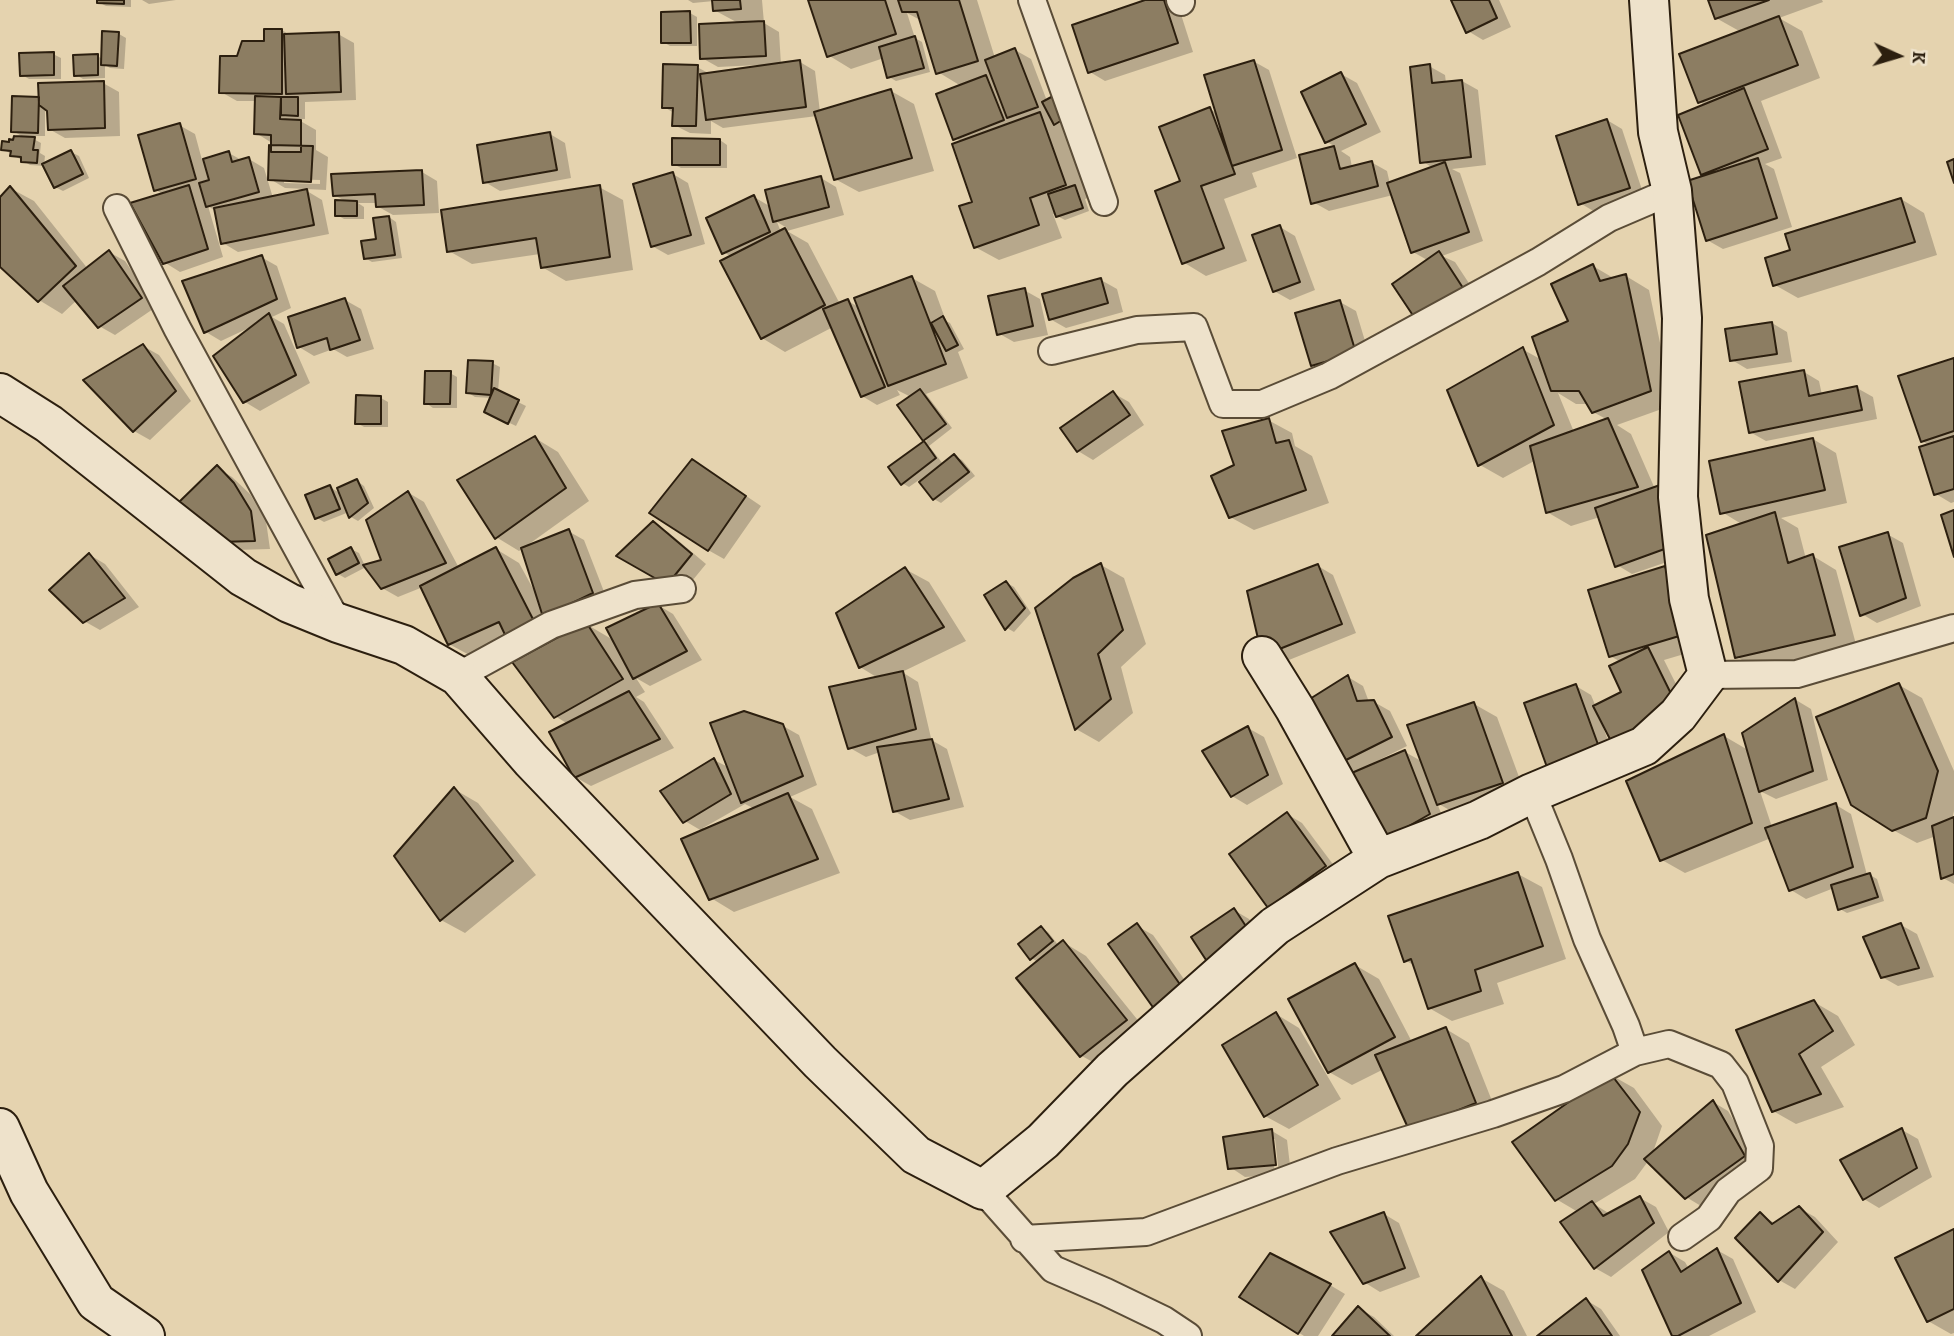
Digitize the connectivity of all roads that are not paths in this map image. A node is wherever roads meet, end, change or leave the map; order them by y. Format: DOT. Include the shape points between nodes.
graph roads {
  1 [pos="1032,0"];
  2 [pos="1649,0"];
  3 [pos="1672,191"];
  4 [pos="1104,202"];
  5 [pos="117,208"];
  6 [pos="1052,351"];
  7 [pos="0,393"];
  8 [pos="682,589"];
  9 [pos="338,623"];
  10 [pos="1954,628"];
  11 [pos="1262,656"];
  12 [pos="1708,675"];
  13 [pos="458,676"];
  14 [pos="1532,793"];
  15 [pos="1378,859"];
  16 [pos="1635,1052"];
  17 [pos="0,1128"];
  18 [pos="983,1190"];
  19 [pos="1682,1237"];
  20 [pos="1024,1239"];
  21 [pos="145,1336"];
  22 [pos="1188,1336"];
  1 -- 4 [label="street"];
  2 -- 3 [label="main road" via="1658,132"];
  3 -- 6 [label="street" via="1609,218 1329,376 1262,404 1223,404 1194,327 1136,330"];
  3 -- 12 [label="main road" via="1682,318 1678,497 1689,600"];
  5 -- 9 [label="street"];
  7 -- 9 [label="main road" via="49,424 243,577"];
  8 -- 13 [label="street" via="635,595 551,625"];
  9 -- 13 [label="main road" via="404,645"];
  10 -- 12 [label="street" via="1797,674"];
  11 -- 15 [label="main road"];
  12 -- 14 [label="main road" via="1678,715 1644,746"];
  13 -- 18 [label="main road" via="531,760 830,1071 916,1155"];
  14 -- 15 [label="main road" via="1479,820"];
  14 -- 16 [label="street"];
  15 -- 18 [label="main road" via="1275,926 1112,1070 1043,1141"];
  16 -- 19 [label="street" via="1668,1044 1721,1065 1735,1083 1760,1146 1759,1168 1728,1191 1709,1218"];
  16 -- 20 [label="street" via="1564,1089 1336,1161 1146,1232"];
  17 -- 21 [label="main road" via="29,1192 96,1302"];
  18 -- 20 [label="street"];
  20 -- 22 [label="street" via="1052,1269 1164,1320"];
}
